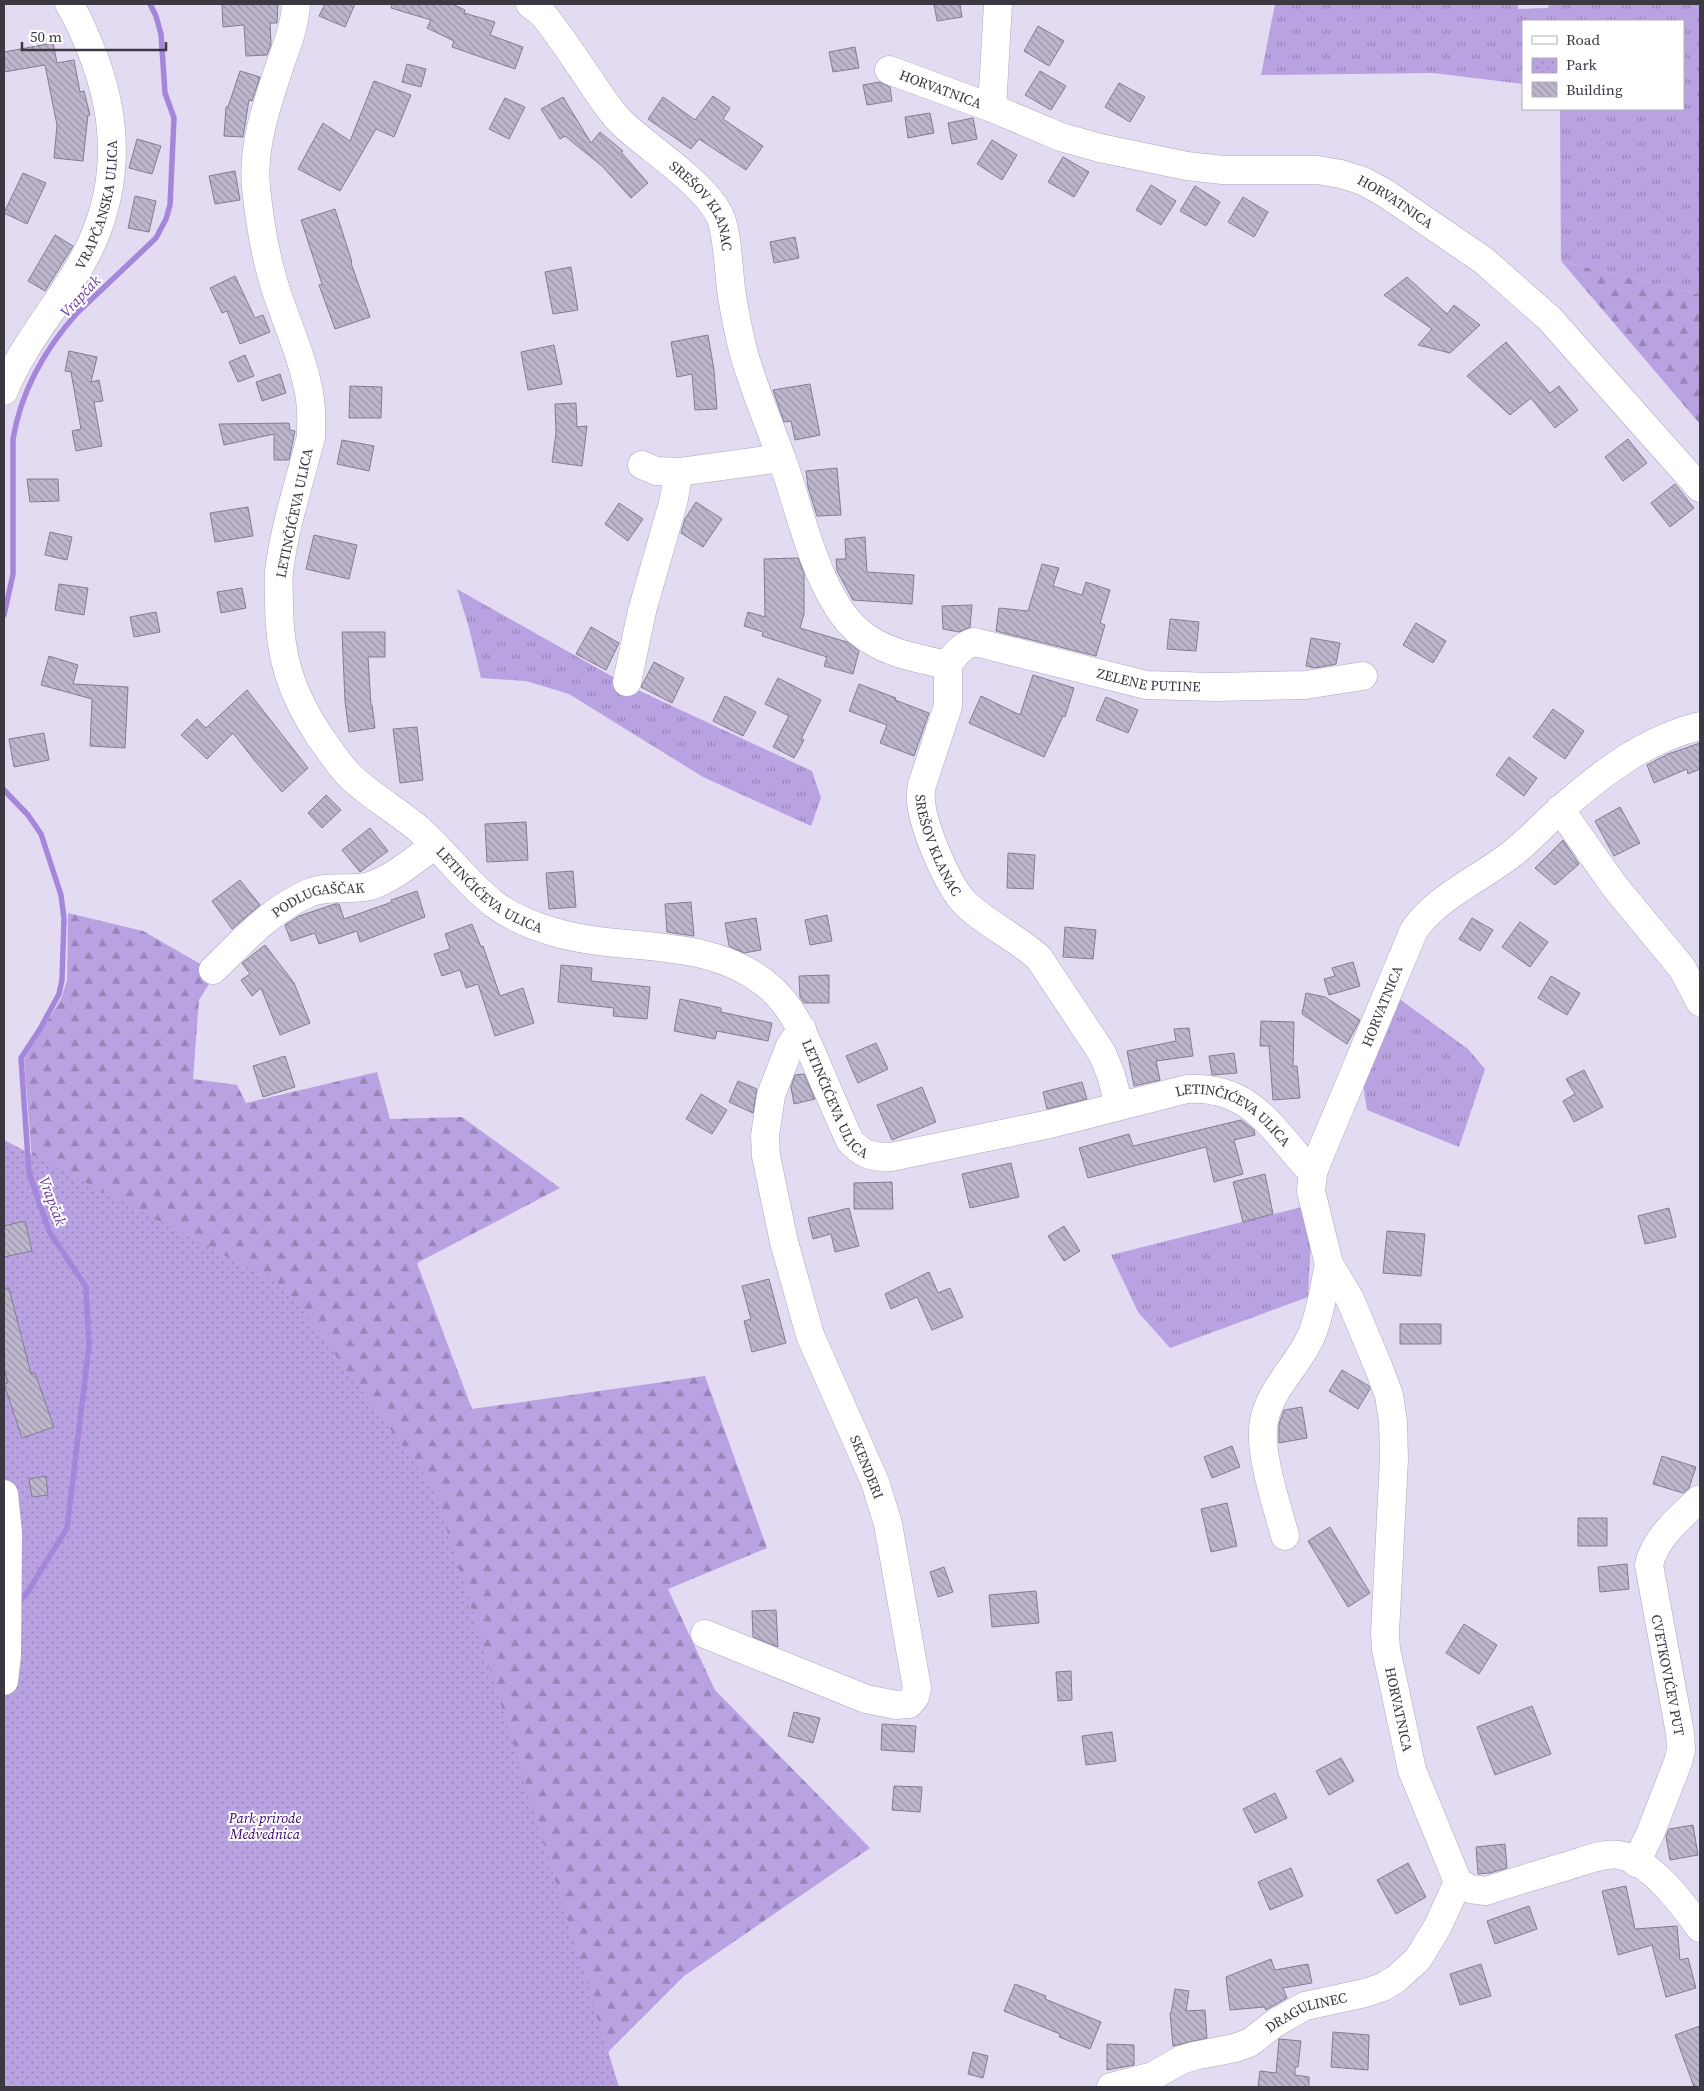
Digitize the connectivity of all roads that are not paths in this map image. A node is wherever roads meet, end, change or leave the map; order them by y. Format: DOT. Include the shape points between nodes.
graph roads {
  1 [pos="70,4"];
  2 [pos="296,4"];
  3 [pos="530,4"];
  4 [pos="998,4"];
  5 [pos="889,70"];
  6 [pos="992,108"];
  7 [pos="4,391"];
  8 [pos="781,458"];
  9 [pos="642,465"];
  10 [pos="679,472"];
  11 [pos="1700,488"];
  12 [pos="948,665"];
  13 [pos="1363,676"];
  14 [pos="627,682"];
  15 [pos="1700,726"];
  16 [pos="1560,809"];
  17 [pos="435,845"];
  18 [pos="213,970"];
  19 [pos="1700,1002"];
  20 [pos="802,1030"];
  21 [pos="1119,1106"];
  22 [pos="1313,1173"];
  23 [pos="1329,1264"];
  24 [pos="4,1494"];
  25 [pos="1700,1499"];
  26 [pos="1285,1536"];
  27 [pos="705,1634"];
  28 [pos="6,1668"];
  29 [pos="1636,1862"];
  30 [pos="1458,1882"];
  31 [pos="1700,1928"];
  32 [pos="1111,2087"];
  1 -- 7 [label="street, VRAPČANSKA ULICA" via="107,96 113,164 108,195 101,223 89,250 28,343"];
  2 -- 17 [label="street, LETINČIĆEVA ULICA" via="293,28 268,102 257,151 256,185 272,276 300,358 312,418 279,573 282,652 289,680 306,716 332,754 348,774"];
  3 -- 8 [label="street, SREŠOV KLANAC" via="542,13 623,124 706,197 719,214 749,372"];
  4 -- 6 [label="street, HORVATNICA"];
  5 -- 6 [label="street, HORVATNICA"];
  6 -- 11 [label="street, HORVATNICA" via="1061,137 1147,159 1223,170 1317,170 1363,181 1483,260 1549,318"];
  8 -- 10 [label="street"];
  8 -- 12 [label="street, SREŠOV KLANAC" via="818,568 848,621 858,632 898,654"];
  9 -- 10 [label="street" via="656,471"];
  10 -- 14 [label="street" via="674,503 642,611"];
  12 -- 13 [label="street, ZELENE PUTINE" via="956,653 968,643 975,642 1146,684 1216,687 1305,685"];
  12 -- 21 [label="street, SREŠOV KLANAC" via="948,706 920,798 925,822 951,882 963,901 1039,958 1102,1053"];
  15 -- 16 [label="street, HORVATNICA" via="1658,739 1632,753"];
  16 -- 19 [label="street" via="1615,887 1682,968"];
  16 -- 22 [label="street, HORVATNICA" via="1514,853 1440,902 1414,930"];
  17 -- 18 [label="street, PODLUGAŠČAK" via="372,885 322,889 292,901 262,922"];
  17 -- 20 [label="street, LETINČIĆEVA ULICA" via="493,904 518,919 580,939 669,947 722,960 766,984 782,999"];
  20 -- 21 [label="street, LETINČIĆEVA ULICA" via="850,1140 860,1152 876,1157 891,1157 1050,1124"];
  20 -- 27 [label="street, SKENDERI" via="790,1046 771,1095 765,1136 766,1156 784,1242 810,1335 875,1482 888,1524 916,1688 915,1698 909,1704 896,1705 866,1699"];
  21 -- 22 [label="street, LETINČIĆEVA ULICA" via="1187,1089 1224,1093 1243,1101 1265,1118"];
  22 -- 23 [label="street, HORVATNICA" via="1311,1192"];
  23 -- 26 [label="street, HORVATNICA" via="1312,1335 1269,1405 1264,1420 1264,1453"];
  23 -- 30 [label="street, HORVATNICA" via="1350,1299 1389,1394 1394,1459 1386,1649 1412,1770"];
  24 -- 28 [label="street" via="8,1533"];
  25 -- 29 [label="street, CVETKOVIĆEV PUT" via="1651,1553 1649,1565 1681,1750 1650,1834"];
  29 -- 30 [label="street" via="1620,1855 1604,1856 1486,1890 1470,1889"];
  29 -- 31 [label="street" via="1680,1899"];
  30 -- 32 [label="street, DRAGULINEC" via="1438,1926 1418,1959 1383,1987 1305,2006 1275,2023 1250,2043 1181,2060 1153,2076"];
}
